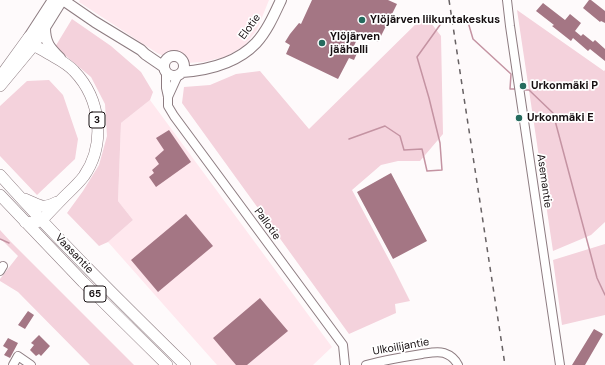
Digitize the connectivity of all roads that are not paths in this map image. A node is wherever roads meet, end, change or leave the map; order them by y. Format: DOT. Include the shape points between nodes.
graph roads {
  1 [pos="54,0"];
  2 [pos="63,0"];
  3 [pos="281,0"];
  4 [pos="507,0"];
  5 [pos="51,11"];
  6 [pos="45,28"];
  7 [pos="31,41"];
  8 [pos="141,50"];
  9 [pos="168,57"];
  10 [pos="64,62"];
  11 [pos="184,62"];
  12 [pos="208,68"];
  13 [pos="165,69"];
  14 [pos="180,74"];
  15 [pos="0,76"];
  16 [pos="0,86"];
  17 [pos="168,97"];
  18 [pos="0,175"];
  19 [pos="0,195"];
  20 [pos="18,195"];
  21 [pos="61,200"];
  22 [pos="42,220"];
  23 [pos="25,222"];
  24 [pos="72,252"];
  25 [pos="13,365"];
  26 [pos="31,365"];
  27 [pos="167,365"];
  28 [pos="185,365"];
  29 [pos="345,365"];
  30 [pos="366,365"];
  31 [pos="458,365"];
  32 [pos="560,365"];
  1 -- 5 [label="main road"];
  2 -- 5 [label="main road"];
  2 -- 8 [label="main road"];
  3 -- 12 [label="main road, Elotie" via="257,42 224,64"];
  4 -- 32 [label="street, Asemantie"];
  5 -- 6 [label="main road"];
  5 -- 7 [label="main road"];
  6 -- 7 [label="main road"];
  6 -- 10 [label="main road" via="48,44"];
  7 -- 10 [label="highway, 3"];
  7 -- 15 [label="highway"];
  7 -- 16 [label="highway"];
  8 -- 9 [label="main road"];
  8 -- 13 [label="main road"];
  9 -- 11 [label="main road" via="175,55"];
  9 -- 13 [label="main road"];
  10 -- 21 [label="highway, 3" via="80,78 89,92 96,109 98,130 96,150 89,168"];
  11 -- 12 [label="main road, Elotie"];
  11 -- 14 [label="main road" via="185,67"];
  12 -- 14 [label="main road, Elotie"];
  13 -- 14 [label="main road" via="172,76"];
  13 -- 17 [label="street, Pallotie"];
  14 -- 17 [label="street"];
  17 -- 29 [label="street, Pallotie" via="168,106 174,116 343,345"];
  18 -- 20 [label="highway, Vaasantie / 3"];
  19 -- 23 [label="highway, Vaasantie / 65"];
  20 -- 21 [label="highway, 3" via="41,207 50,206"];
  20 -- 22 [label="highway, Vaasantie / 65"];
  21 -- 22 [label="highway"];
  21 -- 24 [label="highway, 65" via="54,221"];
  22 -- 23 [label="highway" via="34,223"];
  22 -- 24 [label="highway, Vaasantie / 65"];
  23 -- 27 [label="highway, Vaasantie / 65"];
  24 -- 28 [label="highway, Vaasantie / 65"];
  25 -- 26 [label="street" via="18,356"];
  30 -- 31 [label="street, Ulkoilijantie" via="437,352 454,358"];
}
